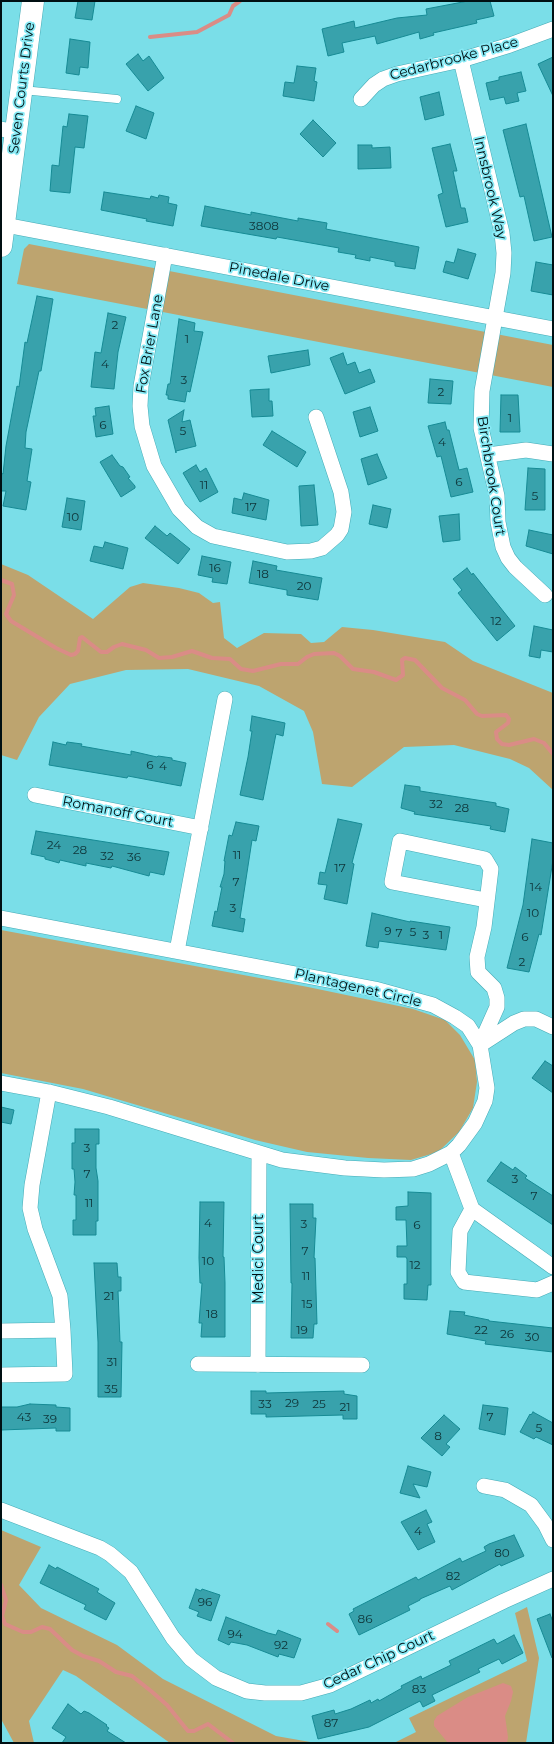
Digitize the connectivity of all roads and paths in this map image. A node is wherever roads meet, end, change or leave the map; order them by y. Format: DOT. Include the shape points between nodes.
graph roads {
  1 [pos="33,1"];
  2 [pos="553,29"];
  3 [pos="461,60"];
  4 [pos="22,90"];
  5 [pos="117,99"];
  6 [pos="361,99"];
  7 [pos="9,130"];
  8 [pos="3,236"];
  9 [pos="165,255"];
  10 [pos="495,317"];
  11 [pos="553,329"];
  12 [pos="316,417"];
  13 [pos="553,454"];
  14 [pos="488,455"];
  15 [pos="545,595"];
  16 [pos="225,699"];
  17 [pos="34,795"];
  18 [pos="201,828"];
  19 [pos="486,900"];
  20 [pos="1,918"];
  21 [pos="177,951"];
  22 [pos="553,1027"];
  23 [pos="480,1045"];
  24 [pos="1,1083"];
  25 [pos="49,1092"];
  26 [pos="451,1153"];
  27 [pos="259,1154"];
  28 [pos="472,1209"];
  29 [pos="553,1267"];
  30 [pos="553,1283"];
  31 [pos="63,1330"];
  32 [pos="1,1331"];
  33 [pos="198,1364"];
  34 [pos="258,1364"];
  35 [pos="362,1365"];
  36 [pos="1,1375"];
  37 [pos="484,1486"];
  38 [pos="1,1510"];
  39 [pos="553,1540"];
  40 [pos="553,1579"];
  1 -- 4 [label="street, Seven Courts Drive"];
  2 -- 3 [label="street, Cedarbrooke Place" via="510,46"];
  3 -- 6 [label="street, Cedarbrooke Place" via="382,79"];
  3 -- 10 [label="street, Innsbrook Way" via="502,233 503,273"];
  4 -- 5 [label="lane"];
  4 -- 7 [label="street, Seven Courts Drive"];
  7 -- 8 [label="street, Seven Courts Drive"];
  8 -- 9 [label="street, Pinedale Drive"];
  9 -- 10 [label="street, Pinedale Drive"];
  9 -- 12 [label="street, Fox Brier Lane" via="141,386 140,406 142,426 154,466 179,509 197,527 212,536 287,552 311,552 322,548 337,536 344,512 341,492"];
  10 -- 11 [label="street, Pinedale Drive"];
  10 -- 14 [label="street, Birchbrook Court" via="480,404 481,428"];
  13 -- 14 [label="street" via="526,450"];
  14 -- 15 [label="street, Birchbrook Court" via="497,496 498,522 503,547 515,567"];
  16 -- 18 [label="street"];
  17 -- 18 [label="street, Romanoff Court"];
  18 -- 21 [label="street"];
  19 -- 19 [label="street" via="491,868 485,860 400,841 392,882"];
  19 -- 23 [label="street" via="484,927 477,957 478,972 494,988 498,1007"];
  20 -- 21 [label="street, Plantagenet Circle"];
  21 -- 23 [label="street, Plantagenet Circle" via="375,989 433,1005 468,1026"];
  22 -- 23 [label="street" via="536,1019 524,1019"];
  23 -- 26 [label="street, Plantagenet Circle" via="487,1088 485,1101 475,1124"];
  24 -- 25 [label="street, Plantagenet Circle"];
  25 -- 27 [label="street, Plantagenet Circle"];
  25 -- 31 [label="street" via="30,1208 35,1229 60,1296"];
  26 -- 27 [label="street, Plantagenet Circle" via="413,1169 395,1170 345,1168 282,1160"];
  26 -- 28 [label="street"];
  27 -- 34 [label="street, Medici Court"];
  28 -- 29 [label="street"];
  28 -- 30 [label="street" via="460,1231 458,1272 464,1282 537,1290"];
  31 -- 32 [label="street"];
  31 -- 36 [label="street" via="65,1374"];
  33 -- 34 [label="street"];
  34 -- 35 [label="street"];
  37 -- 39 [label="street" via="505,1490 531,1505"];
  38 -- 40 [label="street, Cedar Chip Court" via="110,1554 131,1572 173,1638 191,1659 216,1678 247,1691 301,1693 330,1685 504,1600"];
}
